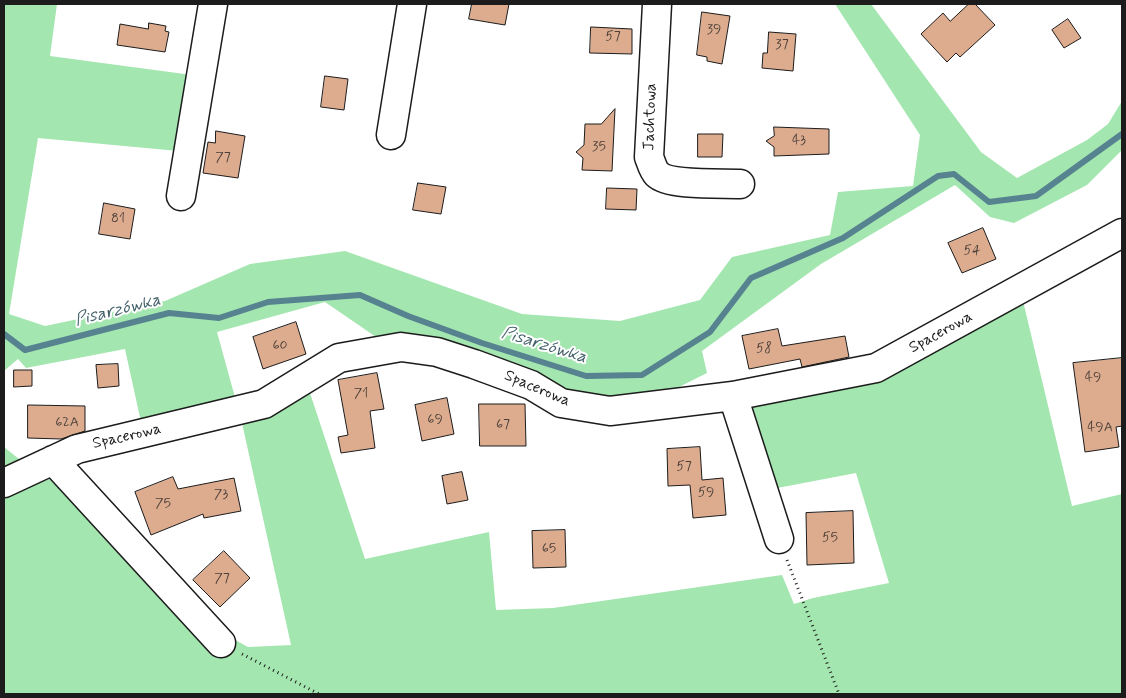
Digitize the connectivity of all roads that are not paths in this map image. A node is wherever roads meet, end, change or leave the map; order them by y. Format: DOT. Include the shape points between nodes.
graph roads {
  1 [pos="213,4"];
  2 [pos="412,4"];
  3 [pos="657,4"];
  4 [pos="392,135"];
  5 [pos="740,184"];
  6 [pos="181,196"];
  7 [pos="1122,233"];
  8 [pos="732,396"];
  9 [pos="53,460"];
  10 [pos="4,483"];
  11 [pos="779,539"];
  12 [pos="221,643"];
  1 -- 6 [label="street"];
  2 -- 4 [label="street"];
  3 -- 5 [label="street, Jachtowa" via="649,156 652,166 658,175 670,181"];
  7 -- 8 [label="street, Spacerowa" via="876,368"];
  8 -- 9 [label="street, Spacerowa" via="610,411 588,408 561,403 531,385 437,352 401,348 339,358 264,404 77,449"];
  8 -- 11 [label="street"];
  9 -- 10 [label="street, Spacerowa"];
  9 -- 12 [label="street"];
}
